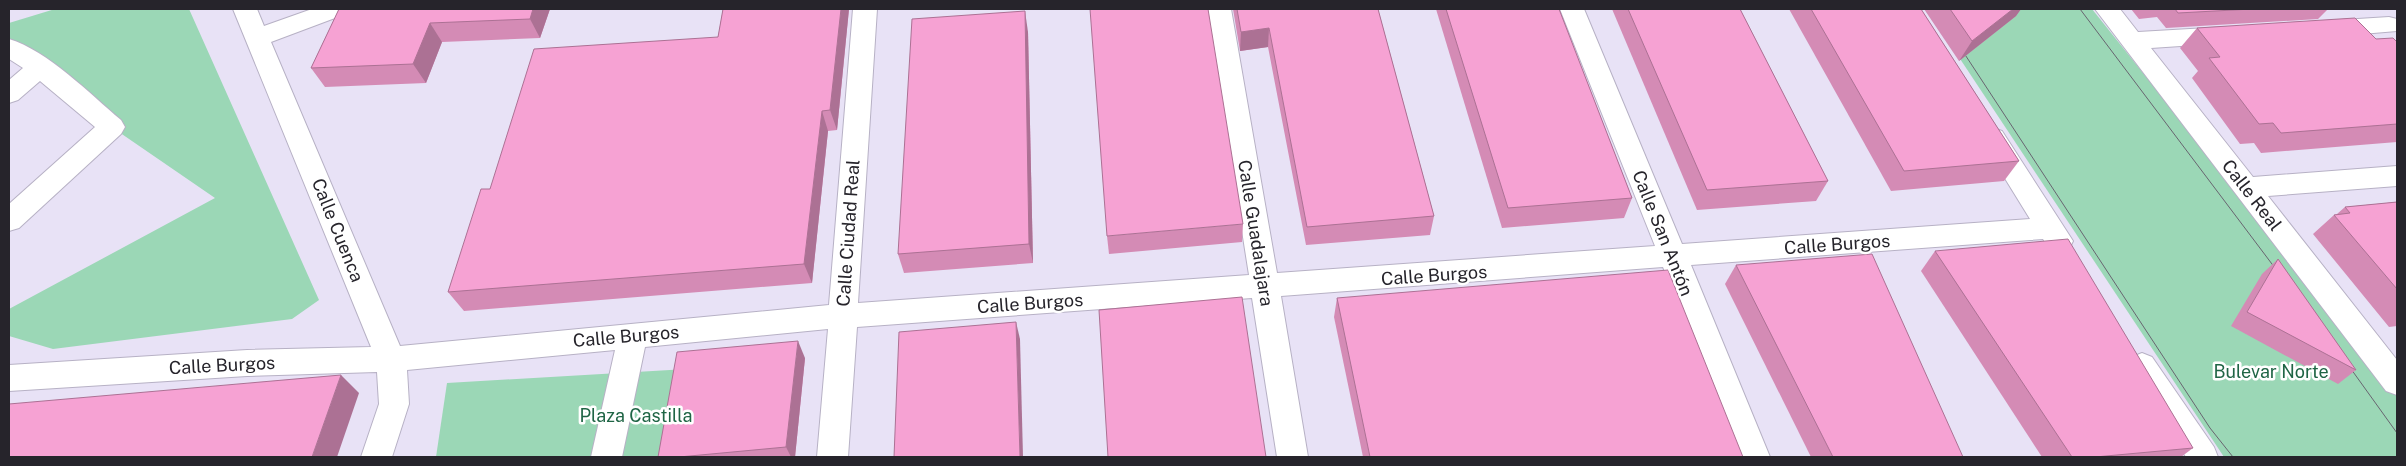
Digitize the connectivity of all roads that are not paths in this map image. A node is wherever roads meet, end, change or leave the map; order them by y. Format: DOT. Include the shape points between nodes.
graph roads {
  1 [pos="245,9"];
  2 [pos="335,9"];
  3 [pos="865,9"];
  4 [pos="1219,9"];
  5 [pos="1572,9"];
  6 [pos="2107,9"];
  7 [pos="2387,22"];
  8 [pos="2300,30"];
  9 [pos="2250,34"];
  10 [pos="259,38"];
  11 [pos="2131,41"];
  12 [pos="9,48"];
  13 [pos="40,67"];
  14 [pos="9,94"];
  15 [pos="1978,114"];
  16 [pos="2397,176"];
  17 [pos="2246,188"];
  18 [pos="9,220"];
  19 [pos="2050,228"];
  20 [pos="1672,257"];
  21 [pos="2072,260"];
  22 [pos="1265,287"];
  23 [pos="842,316"];
  24 [pos="633,335"];
  25 [pos="2127,342"];
  26 [pos="2388,357"];
  27 [pos="391,359"];
  28 [pos="9,378"];
  29 [pos="2397,382"];
  30 [pos="377,457"];
  31 [pos="607,457"];
  32 [pos="833,457"];
  33 [pos="1293,457"];
  34 [pos="1755,457"];
  35 [pos="2203,457"];
  1 -- 10 [label="street, Calle Cuenca"];
  2 -- 10 [label="street"];
  3 -- 23 [label="street, Calle Ciudad Real"];
  4 -- 22 [label="street, Calle Guadalajara"];
  5 -- 20 [label="street, Calle San Antón"];
  6 -- 11 [label="street, Calle Real"];
  7 -- 8 [label="street"];
  9 -- 11 [label="street"];
  10 -- 27 [label="street, Calle Cuenca"];
  11 -- 17 [label="street, Calle Real"];
  12 -- 13 [label="street"];
  13 -- 14 [label="street"];
  13 -- 18 [label="street" via="112,127"];
  15 -- 19 [label="street"];
  16 -- 17 [label="street"];
  17 -- 26 [label="street, Calle Real"];
  19 -- 20 [label="street, Calle Burgos"];
  19 -- 21 [label="street"];
  20 -- 22 [label="street, Calle Burgos"];
  20 -- 34 [label="street, Calle San Antón"];
  22 -- 23 [label="street, Calle Burgos"];
  22 -- 33 [label="street, Calle Guadalajara"];
  23 -- 24 [label="street, Calle Burgos"];
  23 -- 32 [label="street, Calle Ciudad Real"];
  24 -- 27 [label="street, Calle Burgos"];
  24 -- 31 [label="street"];
  25 -- 35 [label="street"];
  26 -- 29 [label="street, Calle Real"];
  27 -- 28 [label="street, Calle Burgos" via="247,363"];
  27 -- 30 [label="street, Calle Cuenca" via="394,404"];
}
